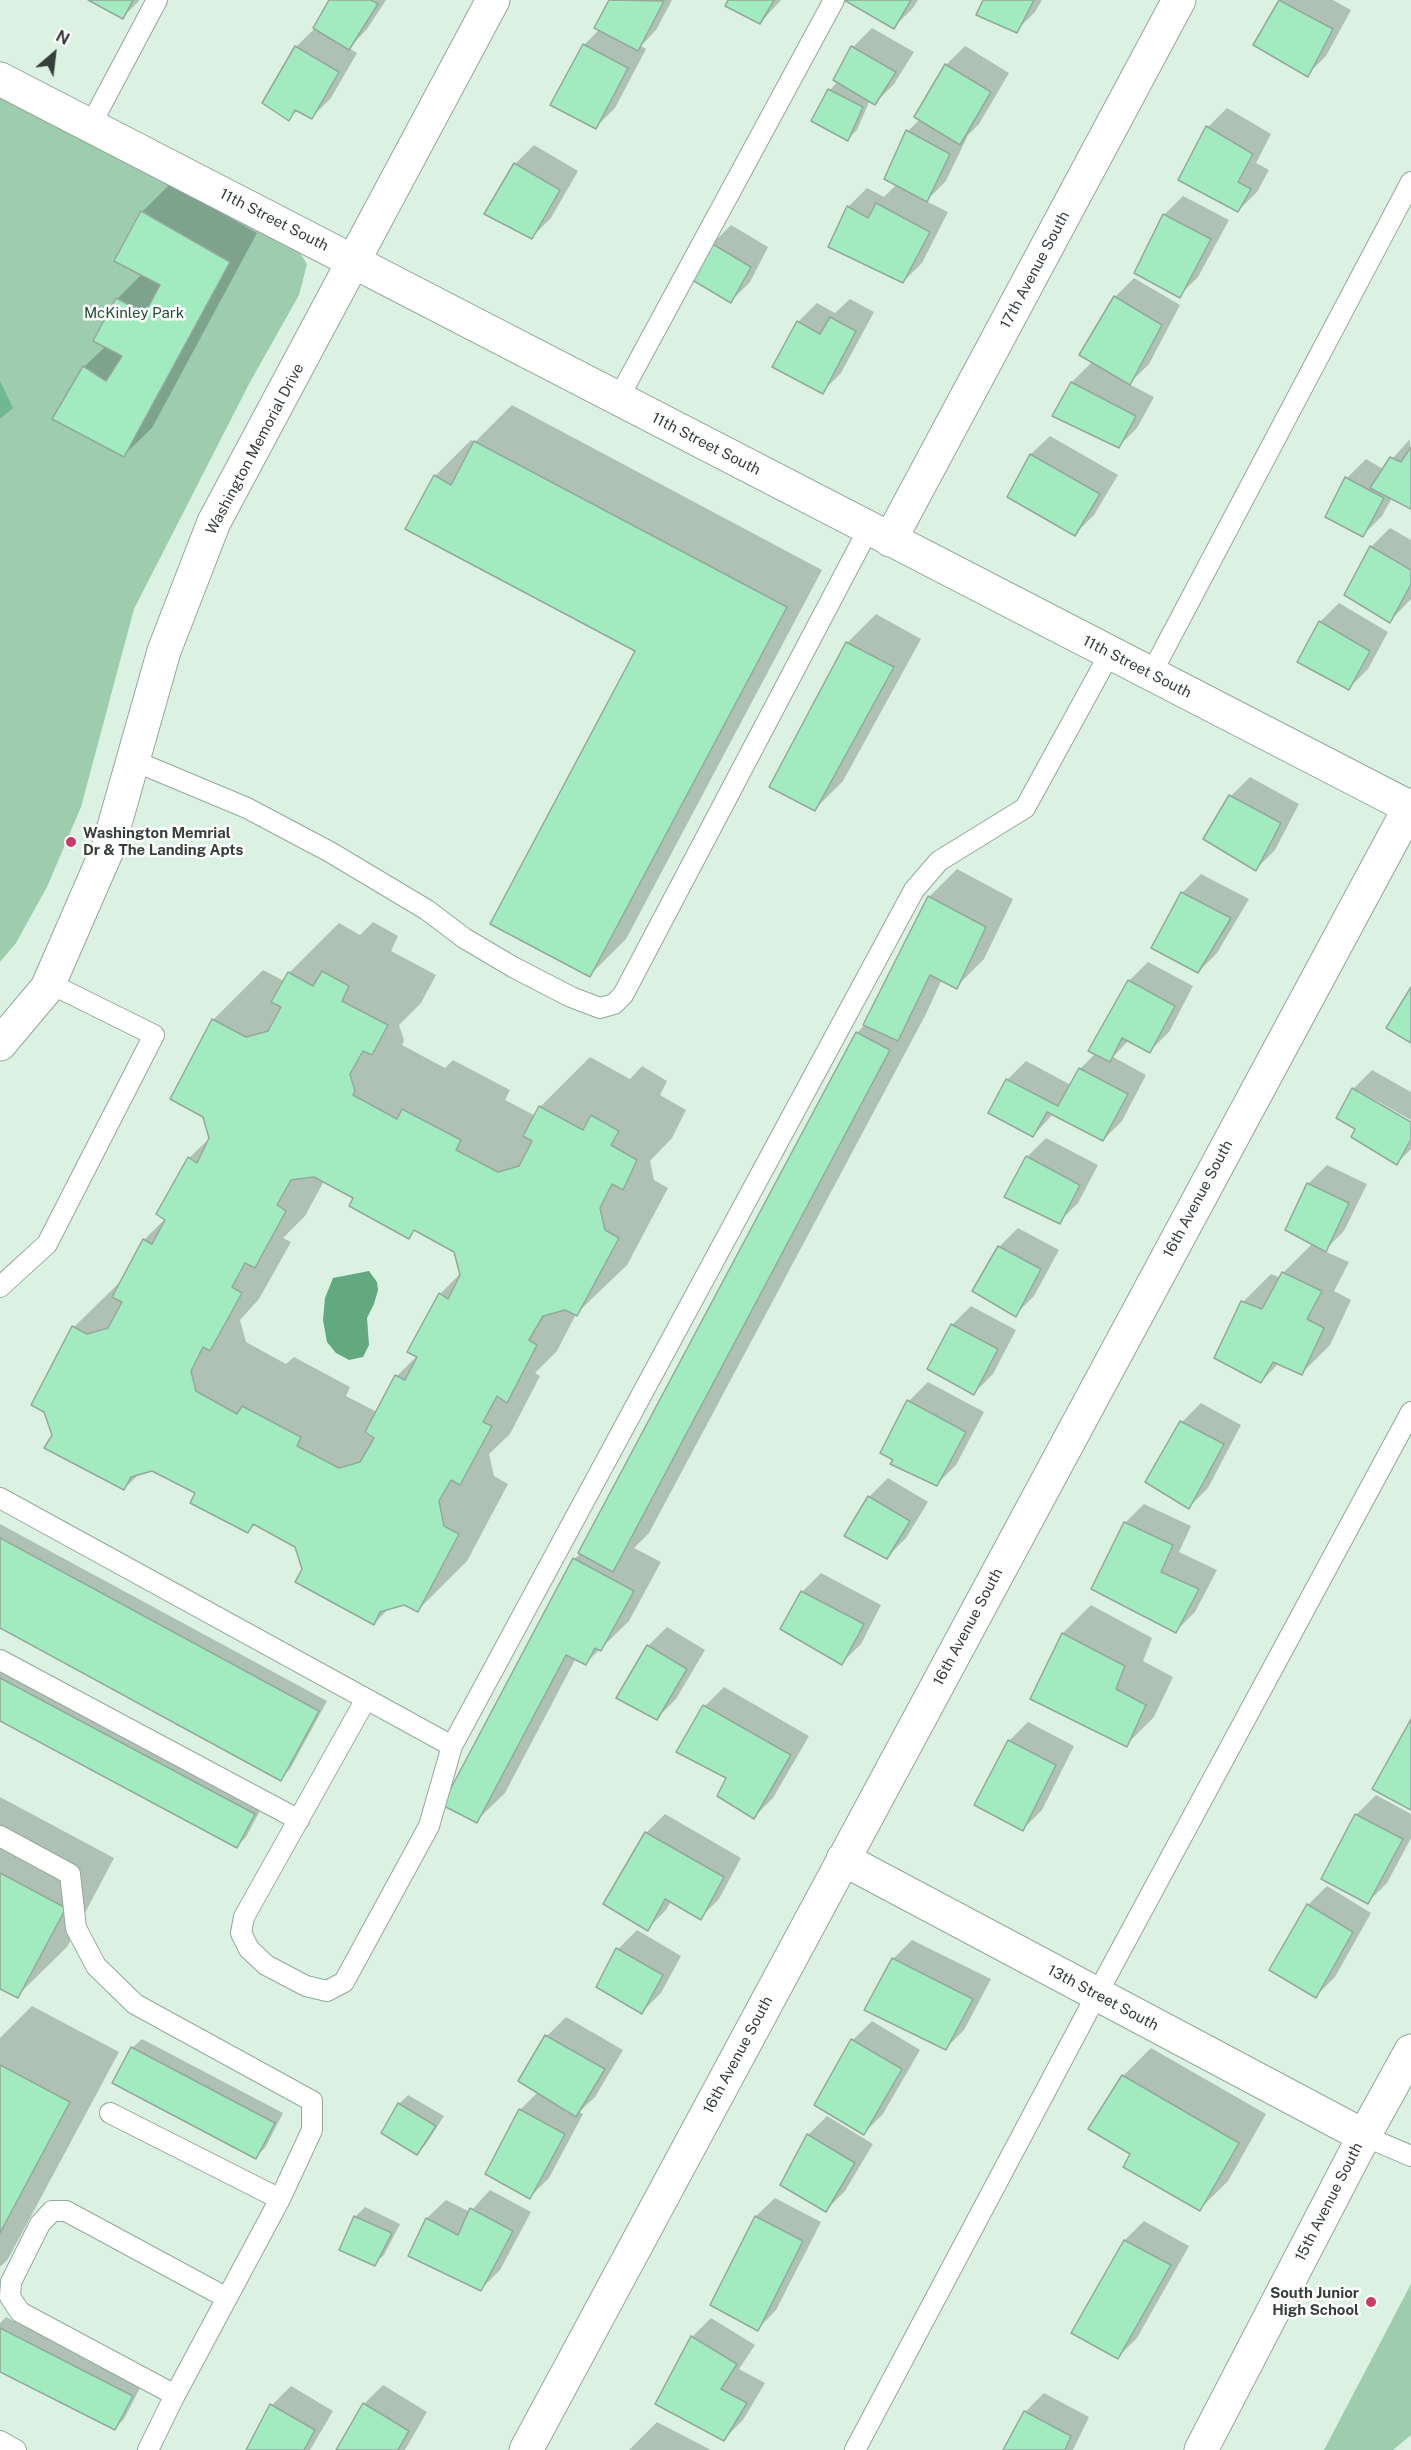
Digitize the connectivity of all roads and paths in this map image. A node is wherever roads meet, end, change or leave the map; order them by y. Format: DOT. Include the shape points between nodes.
graph roads {
  1 [pos="157,0"];
  2 [pos="493,0"];
  3 [pos="834,0"];
  4 [pos="1179,0"];
  5 [pos="0,79"];
  6 [pos="90,126"];
  7 [pos="1411,182"];
  8 [pos="355,262"];
  9 [pos="618,399"];
  10 [pos="880,534"];
  11 [pos="1110,653"];
  12 [pos="1151,674"];
  13 [pos="132,760"];
  14 [pos="1410,807"];
  15 [pos="49,983"];
  16 [pos="0,1044"];
  17 [pos="0,1287"];
  18 [pos="1411,1412"];
  19 [pos="0,1498"];
  20 [pos="0,1659"];
  21 [pos="366,1699"];
  22 [pos="452,1746"];
  23 [pos="299,1820"];
  24 [pos="0,1836"];
  25 [pos="843,1859"];
  26 [pos="1097,1994"];
  27 [pos="1411,2051"];
  28 [pos="110,2113"];
  29 [pos="1364,2136"];
  30 [pos="1411,2156"];
  31 [pos="280,2199"];
  32 [pos="227,2298"];
  33 [pos="175,2395"];
  34 [pos="0,2441"];
  35 [pos="16,2450"];
  36 [pos="148,2450"];
  37 [pos="526,2450"];
  38 [pos="855,2450"];
  39 [pos="1201,2450"];
  1 -- 6 [label="lane"];
  2 -- 8 [label="street, Washington Memorial Drive"];
  3 -- 9 [label="lane"];
  4 -- 10 [label="street, 17th Avenue South"];
  5 -- 6 [label="street, 11th Street South"];
  6 -- 8 [label="street, 11th Street South"];
  7 -- 12 [label="lane"];
  8 -- 9 [label="street, 11th Street South"];
  8 -- 13 [label="street, Washington Memorial Drive" via="214,522 164,651"];
  9 -- 10 [label="street, 11th Street South"];
  10 -- 11 [label="street, 11th Street South"];
  10 -- 13 [label="lane" via="711,825 679,892 623,995 614,1004 600,1008 571,997 464,938 427,910 330,852 247,808"];
  11 -- 12 [label="street, 11th Street South"];
  11 -- 22 [label="lane" via="1025,808 939,861 914,890"];
  12 -- 14 [label="street, 11th Street South"];
  13 -- 15 [label="street, Washington Memorial Drive" via="108,848"];
  14 -- 25 [label="street, 16th Avenue South"];
  15 -- 16 [label="street, Washington Memorial Drive"];
  15 -- 17 [label="lane" via="154,1035 47,1244"];
  18 -- 26 [label="lane"];
  19 -- 21 [label="lane"];
  20 -- 23 [label="lane"];
  21 -- 22 [label="lane"];
  21 -- 23 [label="lane"];
  22 -- 23 [label="lane" via="429,1826 354,1966 344,1982 327,1991 306,1986 266,1965 249,1949 241,1933 244,1917"];
  24 -- 31 [label="lane" via="70,1874 76,1928 96,1966 135,2004 312,2101 312,2130"];
  25 -- 26 [label="street, 13th Street South"];
  25 -- 37 [label="street, 16th Avenue South"];
  26 -- 29 [label="street, 13th Street South"];
  26 -- 38 [label="lane"];
  27 -- 29 [label="street, 15th Avenue South"];
  28 -- 31 [label="lane"];
  29 -- 30 [label="lane"];
  29 -- 39 [label="street, 15th Avenue South"];
  31 -- 32 [label="lane"];
  32 -- 33 [label="lane"];
  32 -- 33 [label="lane" via="66,2211 52,2211 40,2224 10,2282 10,2297 20,2312"];
  33 -- 36 [label="lane"];
  34 -- 35 [label="lane"];
}
